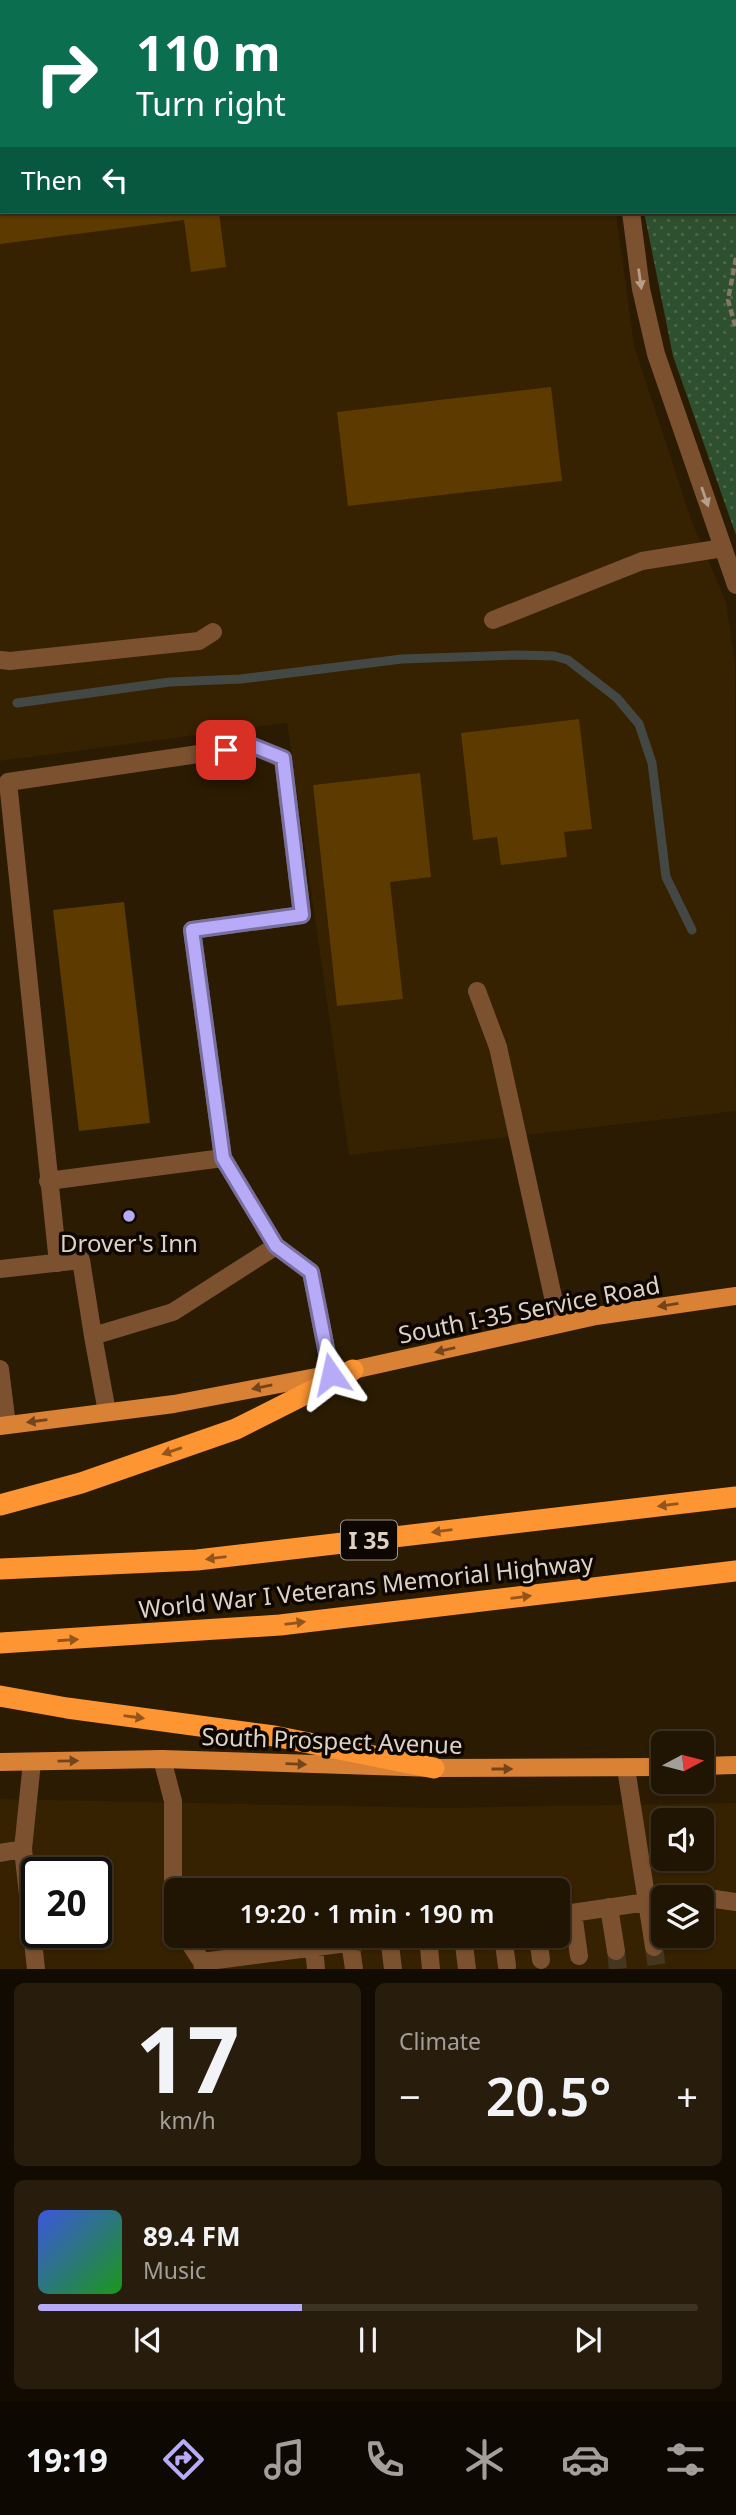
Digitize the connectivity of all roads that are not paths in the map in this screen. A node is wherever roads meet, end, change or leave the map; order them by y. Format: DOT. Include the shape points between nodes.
graph roads {
  1 [pos="631,214"];
  2 [pos="723,548"];
  3 [pos="736,585"];
  4 [pos="493,620"];
  5 [pos="214,632"];
  6 [pos="0,660"];
  7 [pos="4,782"];
  8 [pos="477,991"];
  9 [pos="223,1158"];
  10 [pos="48,1181"];
  11 [pos="276,1246"];
  12 [pos="58,1263"];
  13 [pos="0,1269"];
  14 [pos="736,1296"];
  15 [pos="559,1324"];
  16 [pos="93,1336"];
  17 [pos="0,1369"];
  18 [pos="353,1370"];
  19 [pos="331,1374"];
  20 [pos="107,1412"];
  21 [pos="3,1426"];
  22 [pos="736,1497"];
  23 [pos="0,1505"];
  24 [pos="0,1569"];
  25 [pos="736,1571"];
  26 [pos="0,1643"];
  27 [pos="0,1696"];
  28 [pos="162,1759"];
  29 [pos="0,1762"];
  30 [pos="32,1762"];
  31 [pos="736,1765"];
  32 [pos="714,1766"];
  33 [pos="651,1767"];
  34 [pos="434,1768"];
  35 [pos="626,1768"];
  36 [pos="23,1849"];
  37 [pos="0,1853"];
  38 [pos="173,1878"];
  39 [pos="652,1885"];
  40 [pos="714,1899"];
  41 [pos="651,1902"];
  42 [pos="736,1902"];
  43 [pos="609,1907"];
  44 [pos="570,1913"];
  45 [pos="570,1927"];
  46 [pos="192,1948"];
  47 [pos="311,1948"];
  48 [pos="314,1948"];
  49 [pos="351,1948"];
  50 [pos="394,1948"];
  51 [pos="429,1948"];
  52 [pos="464,1948"];
  53 [pos="505,1948"];
  54 [pos="539,1948"];
  55 [pos="616,1951"];
  56 [pos="579,1956"];
  57 [pos="270,1961"];
  58 [pos="541,1961"];
  59 [pos="202,1966"];
  60 [pos="507,1966"];
  61 [pos="36,1969"];
  62 [pos="316,1969"];
  63 [pos="354,1969"];
  64 [pos="393,1969"];
  65 [pos="431,1969"];
  66 [pos="467,1969"];
  1 -- 2 [label="street, one-way" via="656,354"];
  2 -- 3 [label="street"];
  2 -- 4 [label="street" via="642,561"];
  5 -- 6 [label="street" via="199,641"];
  7 -- 9 [label="street" via="253,746 283,758 302,915 192,930"];
  7 -- 10 [label="street"];
  8 -- 15 [label="street" via="498,1047"];
  9 -- 10 [label="street"];
  9 -- 11 [label="street"];
  10 -- 12 [label="street"];
  11 -- 16 [label="street" via="173,1312"];
  11 -- 19 [label="street" via="311,1272"];
  12 -- 13 [label="street"];
  12 -- 16 [label="street" via="80,1260"];
  14 -- 15 [label="main road, South I-35 Service Road, one-way"];
  15 -- 18 [label="main road, South I-35 Service Road, one-way"];
  16 -- 20 [label="street"];
  17 -- 21 [label="street"];
  18 -- 19 [label="main road, South I-35 Service Road"];
  18 -- 23 [label="highway, one-way" via="236,1429 80,1483"];
  19 -- 20 [label="main road, South I-35 Service Road, one-way"];
  20 -- 21 [label="main road, South I-35 Service Road, one-way"];
  22 -- 24 [label="highway, World War I Veterans Memorial Highway / I 35, one-way" via="197,1560"];
  26 -- 25 [label="highway, World War I Veterans Memorial Highway, one-way" via="280,1625"];
  27 -- 34 [label="highway, one-way" via="274,1736"];
  30 -- 28 [label="main road, South Prospect Avenue, one-way"];
  28 -- 34 [label="main road, South Prospect Avenue, one-way"];
  28 -- 38 [label="street" via="173,1801"];
  29 -- 30 [label="main road, South Prospect Avenue"];
  30 -- 36 [label="street"];
  31 -- 32 [label="main road"];
  33 -- 35 [label="main road, South Prospect Avenue"];
  34 -- 35 [label="main road, South Prospect Avenue, one-way"];
  35 -- 39 [label="street"];
  36 -- 37 [label="street"];
  36 -- 61 [label="street"];
  40 -- 42 [label="street"];
  41 -- 43 [label="street"];
  43 -- 44 [label="street"];
  43 -- 55 [label="street"];
  45 -- 56 [label="street"];
  46 -- 59 [label="street"];
  47 -- 57 [label="street"];
  48 -- 62 [label="street"];
  49 -- 63 [label="street"];
  50 -- 64 [label="street"];
  51 -- 65 [label="street"];
  52 -- 66 [label="street"];
  53 -- 60 [label="street"];
  54 -- 58 [label="street"];
  57 -- 59 [label="street"];
}
